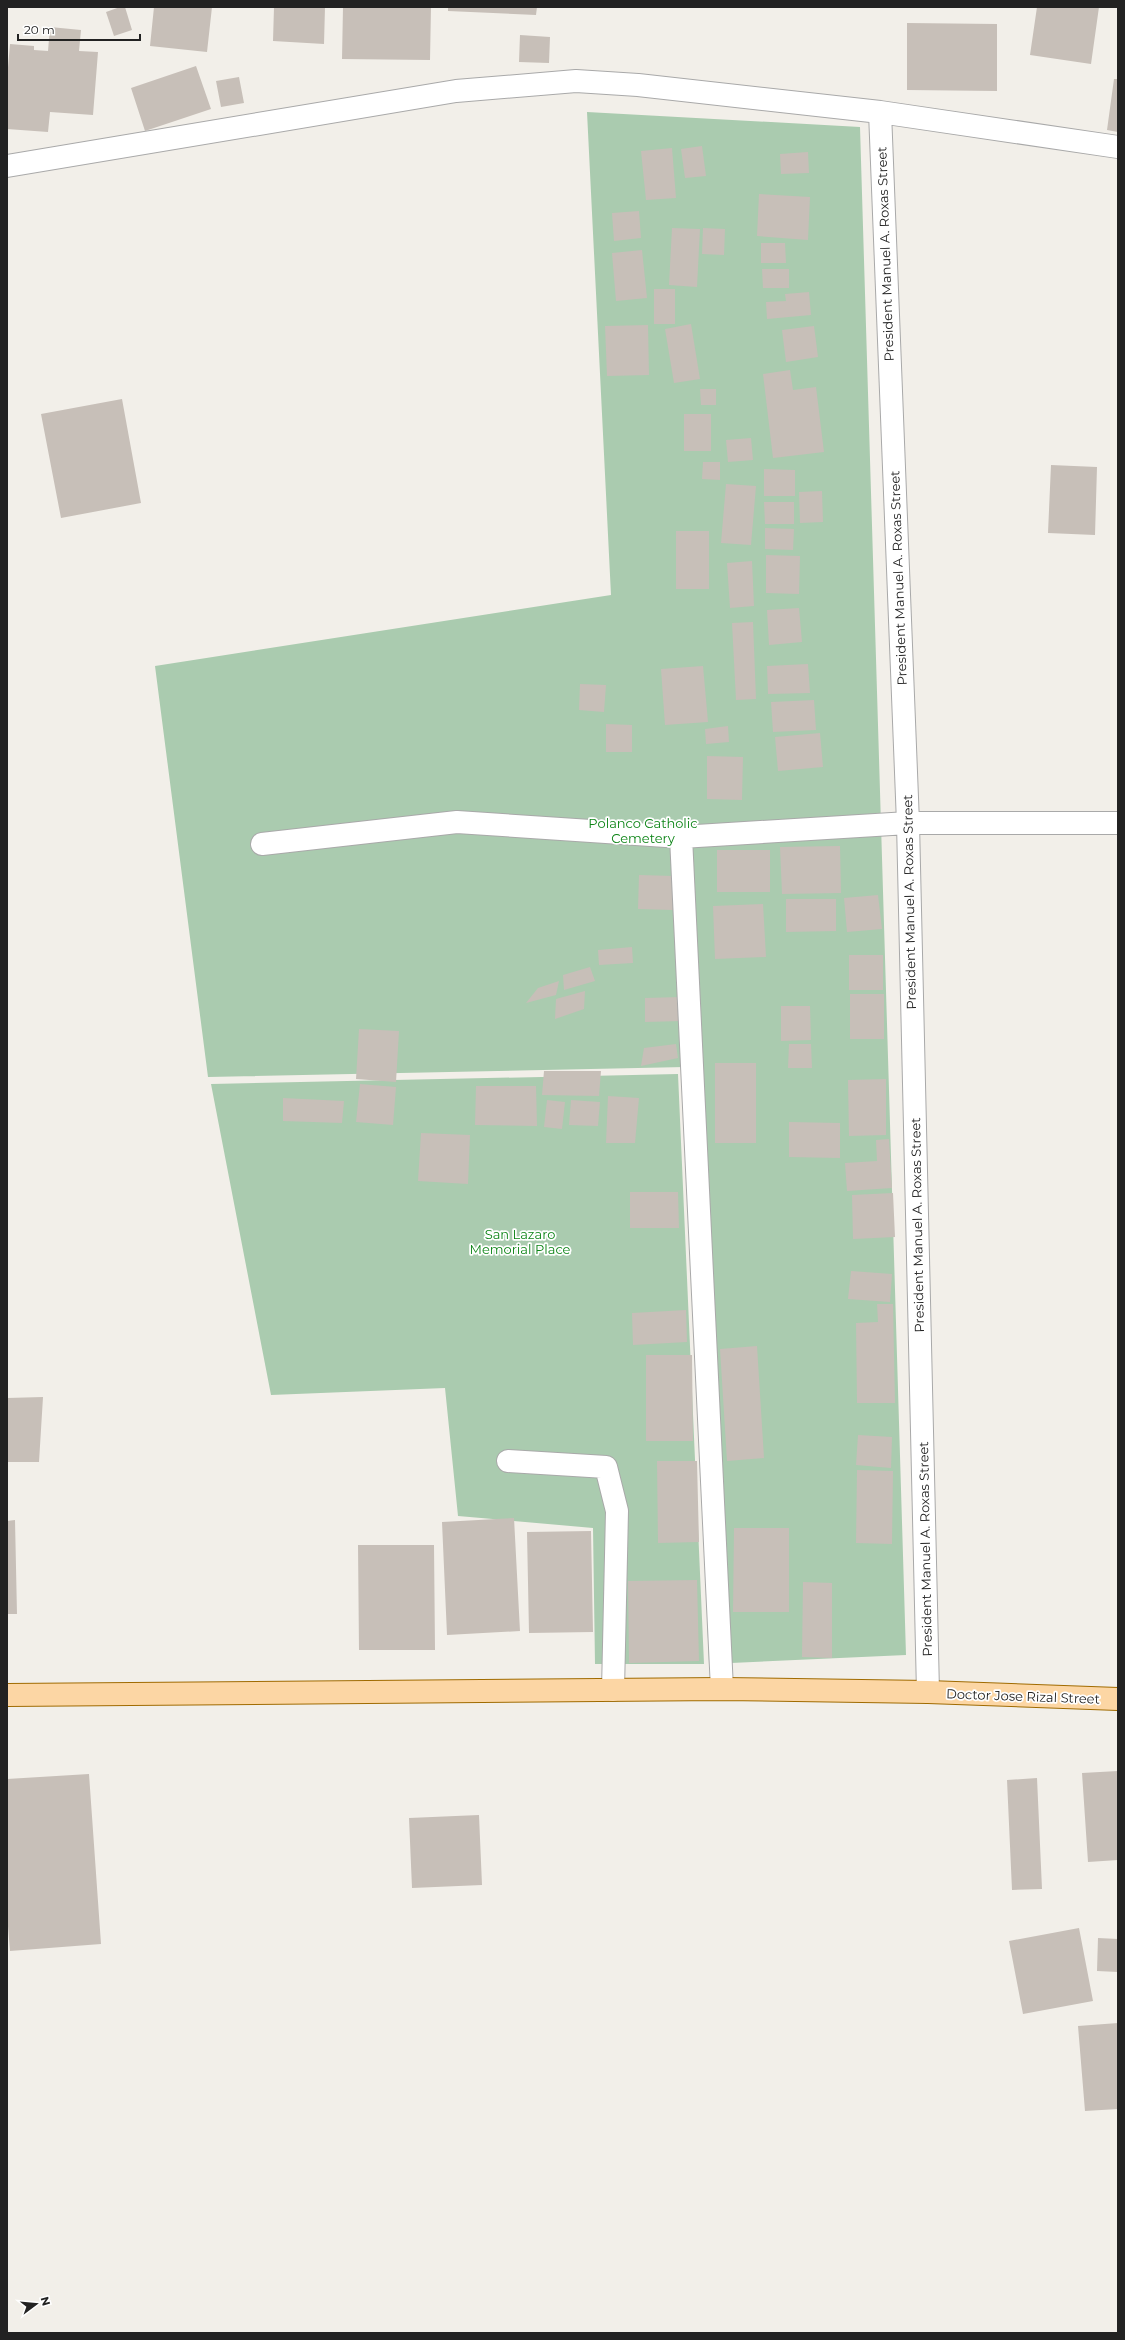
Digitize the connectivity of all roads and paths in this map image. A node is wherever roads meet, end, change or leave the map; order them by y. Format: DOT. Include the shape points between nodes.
graph roads {
  1 [pos="880,112"];
  2 [pos="1118,147"];
  3 [pos="7,166"];
  4 [pos="1118,823"];
  5 [pos="908,824"];
  6 [pos="681,837"];
  7 [pos="262,844"];
  8 [pos="508,1461"];
  9 [pos="722,1689"];
  10 [pos="614,1690"];
  11 [pos="928,1692"];
  12 [pos="7,1695"];
  13 [pos="1118,1699"];
  1 -- 2 [label="street"];
  1 -- 3 [label="street" via="638,85 576,81 456,91"];
  1 -- 5 [label="street, President Manuel A. Roxas Street"];
  4 -- 5 [label="street"];
  5 -- 6 [label="street"];
  5 -- 11 [label="street, President Manuel A. Roxas Street"];
  6 -- 7 [label="street" via="457,822"];
  6 -- 9 [label="street"];
  8 -- 10 [label="street" via="606,1467 617,1511"];
  9 -- 10 [label="main road, Doctor Jose Rizal Street"];
  9 -- 11 [label="main road, Doctor Jose Rizal Street"];
  10 -- 12 [label="main road, Doctor Jose Rizal Street"];
  11 -- 13 [label="main road, Doctor Jose Rizal Street"];
}
